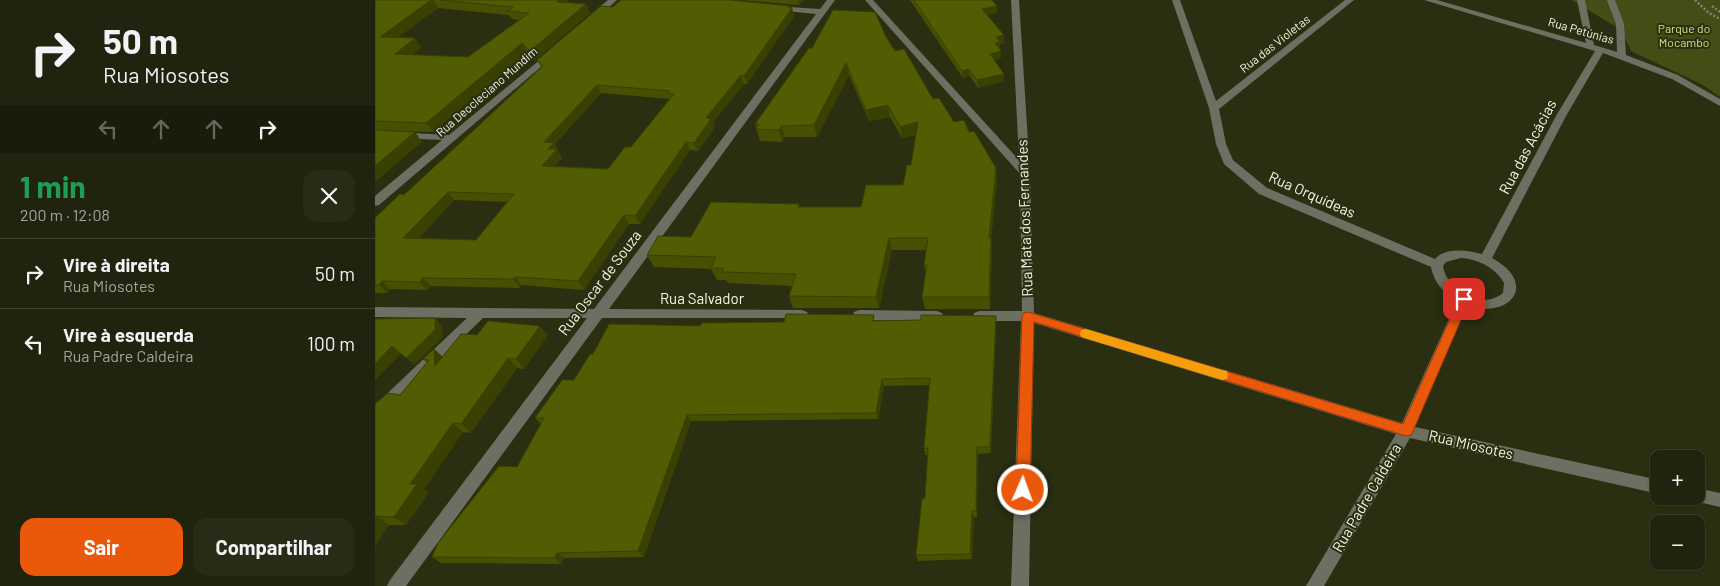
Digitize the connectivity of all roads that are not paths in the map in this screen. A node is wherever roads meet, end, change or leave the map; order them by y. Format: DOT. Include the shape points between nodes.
graph roads {
  1 [pos="613,0"];
  2 [pos="831,0"];
  3 [pos="869,0"];
  4 [pos="1015,0"];
  5 [pos="1177,0"];
  6 [pos="1332,0"];
  7 [pos="1428,0"];
  8 [pos="1581,0"];
  9 [pos="1611,0"];
  10 [pos="1347,3"];
  11 [pos="766,7"];
  12 [pos="822,12"];
  13 [pos="584,25"];
  14 [pos="562,44"];
  15 [pos="1595,48"];
  16 [pos="1622,56"];
  17 [pos="1720,103"];
  18 [pos="1214,108"];
  19 [pos="375,134"];
  20 [pos="453,138"];
  21 [pos="1025,173"];
  22 [pos="375,202"];
  23 [pos="1485,259"];
  24 [pos="1437,265"];
  25 [pos="1464,299"];
  26 [pos="375,312"];
  27 [pos="479,313"];
  28 [pos="597,314"];
  29 [pos="813,315"];
  30 [pos="842,315"];
  31 [pos="950,316"];
  32 [pos="969,316"];
  33 [pos="1028,316"];
  34 [pos="375,414"];
  35 [pos="1406,431"];
  36 [pos="1650,485"];
  37 [pos="1705,497"];
  38 [pos="1720,500"];
  39 [pos="396,586"];
  40 [pos="1020,586"];
  41 [pos="1315,586"];
  1 -- 13 [label="street"];
  2 -- 12 [label="street, Rua Oscar de Souza"];
  3 -- 21 [label="street"];
  4 -- 21 [label="street, Rua Mata dos Fernandes"];
  5 -- 18 [label="street, Rua Orquídeas"];
  6 -- 10 [label="street"];
  7 -- 15 [label="street, Rua Petúnias"];
  8 -- 15 [label="street"];
  9 -- 16 [label="street" via="1620,24"];
  10 -- 18 [label="street, Rua das Violetas"];
  11 -- 12 [label="street"];
  12 -- 28 [label="street, Rua Oscar de Souza"];
  14 -- 20 [label="street, Rua Deocleciano Mundim"];
  15 -- 16 [label="street, Rua Petúnias"];
  15 -- 23 [label="street, Rua das Acácias"];
  16 -- 17 [label="street, Rua Petúnias" via="1675,76"];
  18 -- 24 [label="street, Rua Orquídeas" via="1228,162 1263,191"];
  19 -- 20 [label="street"];
  20 -- 22 [label="street, Rua Deocleciano Mundim"];
  21 -- 33 [label="street, Rua Mata dos Fernandes"];
  23 -- 24 [label="street" via="1461,254 1442,259"];
  23 -- 25 [label="street" via="1505,273 1511,290 1508,297 1490,304"];
  24 -- 25 [label="street" via="1439,279 1445,287"];
  25 -- 35 [label="street, Rua Padre Caldeira"];
  26 -- 27 [label="street, Rua Salvador"];
  27 -- 28 [label="street, Rua Salvador"];
  27 -- 34 [label="street"];
  28 -- 29 [label="street, Rua Salvador"];
  28 -- 39 [label="street, Rua Oscar de Souza"];
  30 -- 31 [label="street"];
  32 -- 33 [label="street"];
  33 -- 35 [label="street, Rua Miosotes"];
  33 -- 40 [label="street, Rua Mata dos Fernandes"];
  35 -- 36 [label="street, Rua Miosotes"];
  35 -- 41 [label="street, Rua Padre Caldeira"];
  37 -- 38 [label="street"];
}
